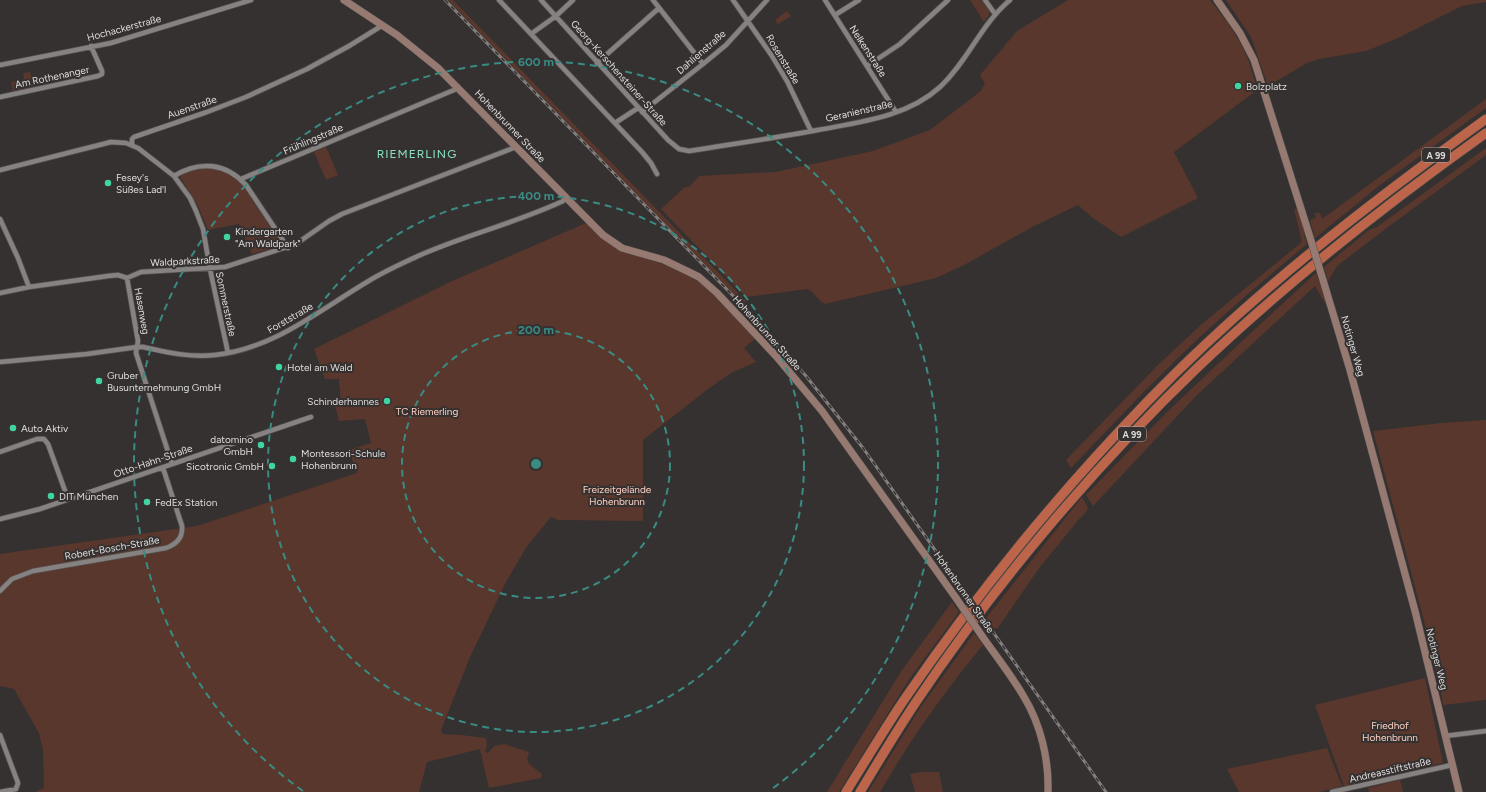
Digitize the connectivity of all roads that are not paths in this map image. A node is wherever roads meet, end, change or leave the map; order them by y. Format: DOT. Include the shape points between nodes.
graph roads {
  1 [pos="251,0"];
  2 [pos="344,0"];
  3 [pos="499,0"];
  4 [pos="541,0"];
  5 [pos="572,0"];
  6 [pos="653,0"];
  7 [pos="733,0"];
  8 [pos="767,0"];
  9 [pos="825,0"];
  10 [pos="859,0"];
  11 [pos="948,0"];
  12 [pos="985,0"];
  13 [pos="1010,0"];
  14 [pos="1217,0"];
  15 [pos="659,8"];
  16 [pos="995,14"];
  17 [pos="556,16"];
  18 [pos="835,16"];
  19 [pos="748,21"];
  20 [pos="383,26"];
  21 [pos="531,34"];
  22 [pos="91,46"];
  23 [pos="597,63"];
  24 [pos="703,64"];
  25 [pos="0,65"];
  26 [pos="867,66"];
  27 [pos="458,87"];
  28 [pos="0,97"];
  29 [pos="638,108"];
  30 [pos="642,112"];
  31 [pos="896,112"];
  32 [pos="1486,119"];
  33 [pos="615,123"];
  34 [pos="811,131"];
  35 [pos="1486,133"];
  36 [pos="132,145"];
  37 [pos="516,147"];
  38 [pos="689,151"];
  39 [pos="0,170"];
  40 [pos="658,174"];
  41 [pos="174,176"];
  42 [pos="241,179"];
  43 [pos="565,198"];
  44 [pos="0,219"];
  45 [pos="288,248"];
  46 [pos="210,269"];
  47 [pos="127,278"];
  48 [pos="29,287"];
  49 [pos="0,293"];
  50 [pos="137,347"];
  51 [pos="228,353"];
  52 [pos="0,362"];
  53 [pos="311,417"];
  54 [pos="0,452"];
  55 [pos="172,464"];
  56 [pos="163,468"];
  57 [pos="68,499"];
  58 [pos="0,519"];
  59 [pos="0,591"];
  60 [pos="1486,731"];
  61 [pos="0,735"];
  62 [pos="1445,736"];
  63 [pos="1452,765"];
  64 [pos="0,792"];
  65 [pos="846,792"];
  66 [pos="860,792"];
  67 [pos="1048,792"];
  68 [pos="1332,792"];
  69 [pos="1459,792"];
  1 -- 22 [label="street, Hochackerstraße"];
  2 -- 20 [label="street, Hohenbrunner Straße"];
  3 -- 21 [label="street"];
  4 -- 17 [label="street, Georg-Kerschensteiner-Straße"];
  5 -- 17 [label="street"];
  6 -- 15 [label="street"];
  7 -- 19 [label="street, Rosenstraße"];
  8 -- 19 [label="street, Dahlienstraße"];
  9 -- 18 [label="street, Nelkenstraße"];
  10 -- 18 [label="street"];
  11 -- 26 [label="street" via="900,44"];
  12 -- 16 [label="street"];
  13 -- 16 [label="street, Geranienstraße"];
  14 -- 62 [label="street, Notinger Weg, bridge" via="1240,33 1254,60 1309,234 1350,370"];
  15 -- 23 [label="street"];
  15 -- 24 [label="street"];
  16 -- 31 [label="street, Geranienstraße" via="968,54 940,87 917,103"];
  17 -- 21 [label="street"];
  17 -- 23 [label="street, Georg-Kerschensteiner-Straße"];
  18 -- 26 [label="street, Nelkenstraße"];
  19 -- 24 [label="street, Dahlienstraße"];
  19 -- 34 [label="street, Rosenstraße" via="786,78"];
  20 -- 27 [label="street, Hohenbrunner Straße" via="430,60"];
  20 -- 36 [label="street, Auenstraße" via="308,68 256,92 134,137"];
  21 -- 33 [label="street"];
  22 -- 25 [label="street, Hochackerstraße"];
  22 -- 28 [label="street, Am Rothenanger" via="102,74"];
  23 -- 29 [label="street, Georg-Kerschensteiner-Straße"];
  24 -- 30 [label="street, Dahlienstraße"];
  26 -- 31 [label="street, Nelkenstraße"];
  27 -- 37 [label="street, Hohenbrunner Straße"];
  27 -- 42 [label="street, Frühlingstraße"];
  29 -- 30 [label="street, Georg-Kerschensteiner-Straße"];
  29 -- 33 [label="street"];
  30 -- 38 [label="street, Georg-Kerschensteiner-Straße" via="675,146"];
  31 -- 34 [label="street, Geranienstraße"];
  32 -- 65 [label="highway, A 99" via="1310,253 1223,329 1148,402 1067,490 1008,560 906,697"];
  33 -- 40 [label="street"];
  34 -- 38 [label="street, Geranienstraße"];
  35 -- 66 [label="highway, A 99" via="1314,264 1225,342 1150,415 1074,498 977,617 917,701"];
  36 -- 39 [label="street" via="112,142"];
  36 -- 41 [label="street, Sommerstraße"];
  37 -- 43 [label="street, Hohenbrunner Straße"];
  37 -- 45 [label="street, Waldparkstraße" via="342,214"];
  41 -- 42 [label="street" via="204,165 224,169"];
  41 -- 46 [label="street, Sommerstraße" via="190,198 202,226"];
  42 -- 45 [label="street"];
  43 -- 51 [label="street, Forststraße" via="539,211 418,256 369,281 278,337"];
  43 -- 67 [label="street, Hohenbrunner Straße, bridge" via="614,244 676,265 699,277 776,356 822,411 1025,698 1039,730 1046,761"];
  44 -- 48 [label="street"];
  45 -- 46 [label="street, Waldparkstraße"];
  46 -- 47 [label="street, Waldparkstraße" via="141,272"];
  46 -- 51 [label="street, Sommerstraße"];
  47 -- 48 [label="street, Waldparkstraße" via="111,276"];
  47 -- 50 [label="street, Hasenweg"];
  48 -- 49 [label="street, Waldparkstraße"];
  50 -- 51 [label="street, Forststraße" via="194,356"];
  50 -- 52 [label="street, Forststraße"];
  50 -- 55 [label="street" via="136,353"];
  53 -- 55 [label="street, Otto-Hahn-Straße"];
  54 -- 57 [label="street" via="44,439"];
  55 -- 56 [label="street, Otto-Hahn-Straße"];
  56 -- 57 [label="street, Otto-Hahn-Straße"];
  56 -- 59 [label="street, Robert-Bosch-Straße" via="182,526 181,535 176,543 166,548 33,571 12,579"];
  57 -- 58 [label="street, Otto-Hahn-Straße"];
  60 -- 62 [label="street"];
  61 -- 64 [label="street" via="18,782 16,789"];
  62 -- 63 [label="street, Notinger Weg"];
  63 -- 68 [label="street, Andreasstiftstraße"];
  63 -- 69 [label="street, Notinger Weg"];
}
